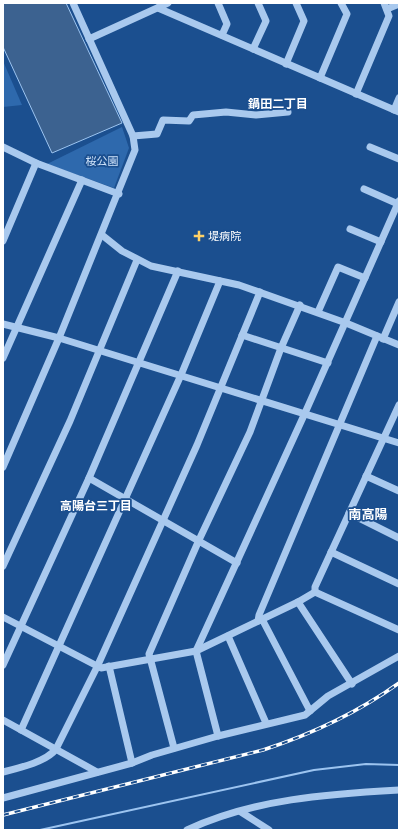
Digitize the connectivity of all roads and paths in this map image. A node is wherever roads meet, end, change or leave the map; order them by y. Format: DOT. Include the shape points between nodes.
graph roads {
  1 [pos="73,3"];
  2 [pos="168,3"];
  3 [pos="218,3"];
  4 [pos="258,3"];
  5 [pos="296,3"];
  6 [pos="341,3"];
  7 [pos="399,4"];
  8 [pos="385,6"];
  9 [pos="158,8"];
  10 [pos="222,35"];
  11 [pos="89,39"];
  12 [pos="254,49"];
  13 [pos="286,64"];
  14 [pos="320,78"];
  15 [pos="356,94"];
  16 [pos="399,98"];
  17 [pos="396,111"];
  18 [pos="288,112"];
  19 [pos="133,136"];
  20 [pos="3,147"];
  21 [pos="370,147"];
  22 [pos="399,159"];
  23 [pos="36,163"];
  24 [pos="82,180"];
  25 [pos="364,189"];
  26 [pos="119,194"];
  27 [pos="398,203"];
  28 [pos="350,229"];
  29 [pos="102,235"];
  30 [pos="3,241"];
  31 [pos="381,242"];
  32 [pos="137,260"];
  33 [pos="178,271"];
  34 [pos="365,278"];
  35 [pos="220,281"];
  36 [pos="260,292"];
  37 [pos="399,302"];
  38 [pos="300,305"];
  39 [pos="318,312"];
  40 [pos="346,322"];
  41 [pos="3,324"];
  42 [pos="17,328"];
  43 [pos="242,335"];
  44 [pos="380,337"];
  45 [pos="59,338"];
  46 [pos="399,346"];
  47 [pos="281,348"];
  48 [pos="100,350"];
  49 [pos="3,358"];
  50 [pos="140,362"];
  51 [pos="328,363"];
  52 [pos="181,375"];
  53 [pos="221,388"];
  54 [pos="261,400"];
  55 [pos="399,404"];
  56 [pos="305,413"];
  57 [pos="340,424"];
  58 [pos="384,438"];
  59 [pos="399,443"];
  60 [pos="3,467"];
  61 [pos="366,476"];
  62 [pos="89,478"];
  63 [pos="399,492"];
  64 [pos="126,499"];
  65 [pos="349,513"];
  66 [pos="162,520"];
  67 [pos="399,538"];
  68 [pos="199,540"];
  69 [pos="331,552"];
  70 [pos="237,563"];
  71 [pos="3,566"];
  72 [pos="399,584"];
  73 [pos="315,592"];
  74 [pos="298,602"];
  75 [pos="3,617"];
  76 [pos="260,620"];
  77 [pos="22,626"];
  78 [pos="399,630"];
  79 [pos="228,636"];
  80 [pos="60,647"];
  81 [pos="196,652"];
  82 [pos="399,656"];
  83 [pos="150,659"];
  84 [pos="3,665"];
  85 [pos="109,666"];
  86 [pos="97,667"];
  87 [pos="352,684"];
  88 [pos="310,710"];
  89 [pos="3,720"];
  90 [pos="266,723"];
  91 [pos="21,730"];
  92 [pos="218,736"];
  93 [pos="174,748"];
  94 [pos="56,749"];
  95 [pos="132,763"];
  96 [pos="3,772"];
  97 [pos="97,772"];
  98 [pos="399,790"];
  99 [pos="3,798"];
  100 [pos="241,812"];
  101 [pos="187,830"];
  102 [pos="269,830"];
  1 -- 11 [label="street"];
  2 -- 9 [label="street"];
  3 -- 10 [label="street" via="227,24"];
  4 -- 12 [label="street" via="266,21"];
  5 -- 13 [label="street" via="304,21"];
  6 -- 14 [label="street" via="346,14"];
  7 -- 8 [label="street"];
  8 -- 15 [label="street" via="389,16"];
  9 -- 10 [label="street"];
  9 -- 11 [label="street"];
  10 -- 12 [label="street"];
  11 -- 19 [label="street"];
  12 -- 13 [label="street"];
  13 -- 14 [label="street"];
  14 -- 15 [label="street"];
  15 -- 17 [label="street"];
  16 -- 17 [label="street"];
  18 -- 19 [label="street" via="193,115 189,121 163,120 157,134"];
  19 -- 26 [label="street" via="134,156"];
  20 -- 23 [label="street"];
  21 -- 22 [label="street"];
  23 -- 24 [label="street"];
  23 -- 30 [label="street"];
  24 -- 26 [label="street"];
  24 -- 42 [label="street"];
  25 -- 27 [label="street"];
  26 -- 29 [label="street"];
  27 -- 31 [label="street"];
  28 -- 31 [label="street"];
  29 -- 32 [label="street"];
  29 -- 45 [label="street"];
  31 -- 34 [label="street"];
  32 -- 33 [label="street" via="151,266"];
  32 -- 48 [label="street"];
  33 -- 35 [label="street"];
  33 -- 50 [label="street"];
  34 -- 39 [label="street" via="338,267"];
  34 -- 40 [label="street"];
  35 -- 36 [label="street"];
  35 -- 52 [label="street"];
  36 -- 38 [label="street"];
  36 -- 43 [label="street"];
  37 -- 44 [label="street"];
  38 -- 39 [label="street"];
  38 -- 47 [label="street"];
  39 -- 40 [label="street"];
  40 -- 44 [label="street"];
  40 -- 51 [label="street"];
  41 -- 42 [label="street"];
  42 -- 45 [label="street"];
  42 -- 49 [label="street"];
  43 -- 47 [label="street"];
  43 -- 53 [label="street"];
  44 -- 46 [label="street"];
  44 -- 57 [label="street"];
  45 -- 48 [label="street"];
  45 -- 60 [label="street"];
  47 -- 51 [label="street"];
  47 -- 54 [label="street"];
  48 -- 50 [label="street"];
  48 -- 71 [label="street"];
  50 -- 52 [label="street"];
  50 -- 62 [label="street"];
  51 -- 56 [label="street"];
  52 -- 53 [label="street"];
  52 -- 64 [label="street"];
  53 -- 54 [label="street"];
  53 -- 66 [label="street"];
  54 -- 56 [label="street"];
  54 -- 68 [label="street" via="250,432"];
  55 -- 58 [label="street"];
  56 -- 57 [label="street"];
  56 -- 70 [label="street"];
  57 -- 58 [label="street"];
  57 -- 76 [label="street" via="259,615"];
  58 -- 59 [label="street"];
  58 -- 61 [label="street"];
  61 -- 63 [label="street"];
  61 -- 65 [label="street"];
  62 -- 64 [label="street"];
  62 -- 77 [label="street"];
  64 -- 66 [label="street"];
  64 -- 80 [label="street"];
  65 -- 67 [label="street"];
  65 -- 69 [label="street"];
  66 -- 68 [label="street"];
  66 -- 86 [label="street"];
  68 -- 70 [label="street"];
  68 -- 83 [label="street" via="149,654"];
  69 -- 72 [label="street"];
  69 -- 73 [label="street"];
  70 -- 81 [label="street"];
  73 -- 74 [label="street"];
  73 -- 78 [label="street"];
  74 -- 76 [label="street"];
  74 -- 87 [label="street"];
  75 -- 77 [label="street"];
  76 -- 79 [label="street"];
  76 -- 88 [label="street"];
  77 -- 80 [label="street"];
  77 -- 84 [label="street"];
  79 -- 81 [label="street"];
  79 -- 90 [label="street"];
  80 -- 86 [label="street"];
  80 -- 91 [label="street"];
  81 -- 83 [label="street"];
  81 -- 92 [label="street"];
  82 -- 87 [label="street"];
  83 -- 85 [label="street"];
  83 -- 93 [label="street"];
  85 -- 86 [label="street"];
  85 -- 95 [label="street"];
  86 -- 94 [label="street"];
  87 -- 88 [label="street" via="328,696"];
  88 -- 90 [label="street" via="305,715"];
  89 -- 91 [label="street"];
  90 -- 92 [label="street"];
  91 -- 94 [label="street"];
  92 -- 93 [label="street"];
  93 -- 95 [label="street"];
  94 -- 96 [label="street" via="27,766"];
  94 -- 97 [label="street"];
  95 -- 97 [label="street"];
  97 -- 99 [label="street"];
  98 -- 100 [label="street" via="343,793 288,800"];
  100 -- 101 [label="street"];
  100 -- 102 [label="street"];
}
